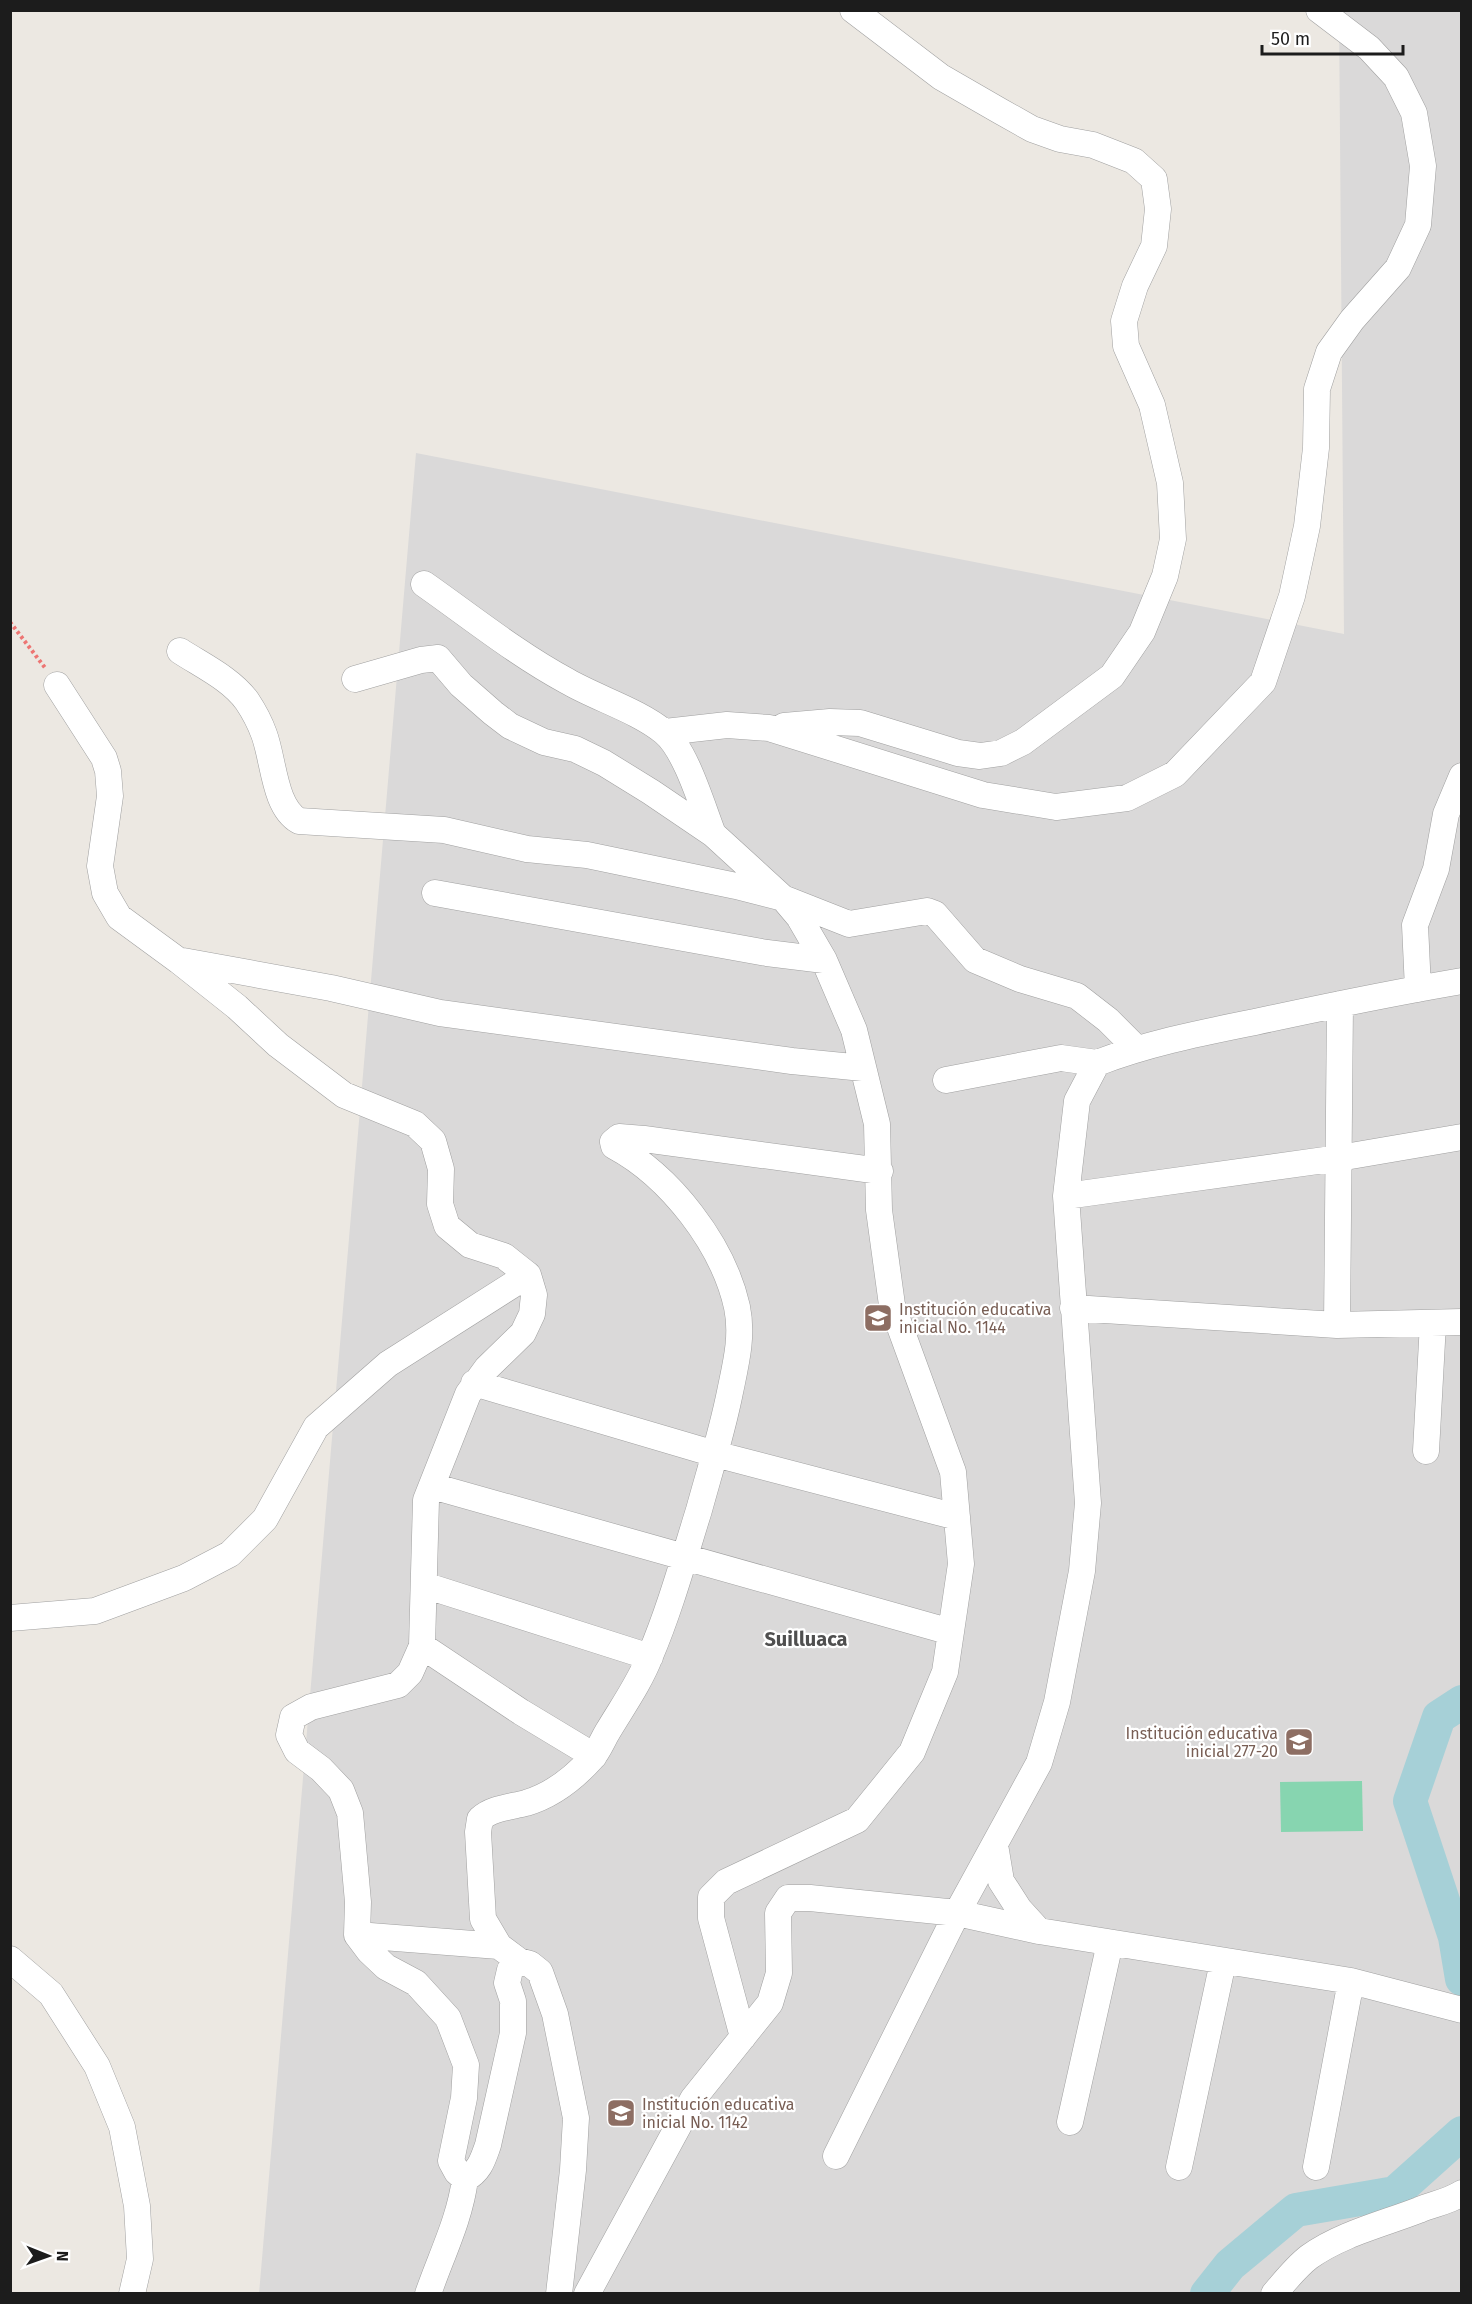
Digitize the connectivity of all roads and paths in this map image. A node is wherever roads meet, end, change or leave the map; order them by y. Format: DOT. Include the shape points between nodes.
graph roads {
  1 [pos="853,10"];
  2 [pos="1319,10"];
  3 [pos="424,584"];
  4 [pos="10,622"];
  5 [pos="180,651"];
  6 [pos="355,679"];
  7 [pos="57,684"];
  8 [pos="769,728"];
  9 [pos="665,732"];
  10 [pos="1461,776"];
  11 [pos="1454,818"];
  12 [pos="713,834"];
  13 [pos="435,893"];
  14 [pos="783,898"];
  15 [pos="179,960"];
  16 [pos="824,960"];
  17 [pos="1461,981"];
  18 [pos="1418,989"];
  19 [pos="1340,1004"];
  20 [pos="1136,1048"];
  21 [pos="1097,1063"];
  22 [pos="863,1068"];
  23 [pos="946,1080"];
  24 [pos="1461,1137"];
  25 [pos="1339,1158"];
  26 [pos="880,1171"];
  27 [pos="1066,1196"];
  28 [pos="528,1275"];
  29 [pos="1073,1308"];
  30 [pos="1433,1323"];
  31 [pos="1461,1323"];
  32 [pos="1337,1325"];
  33 [pos="474,1383"];
  34 [pos="1426,1450"];
  35 [pos="715,1454"];
  36 [pos="432,1486"];
  37 [pos="957,1517"];
  38 [pos="684,1556"];
  39 [pos="424,1585"];
  40 [pos="10,1618"];
  41 [pos="951,1632"];
  42 [pos="422,1646"];
  43 [pos="650,1657"];
  44 [pos="594,1756"];
  45 [pos="995,1845"];
  46 [pos="957,1913"];
  47 [pos="1039,1931"];
  48 [pos="357,1935"];
  49 [pos="1110,1943"];
  50 [pos="509,1954"];
  51 [pos="10,1959"];
  52 [pos="1223,1962"];
  53 [pos="1351,1981"];
  54 [pos="1456,2009"];
  55 [pos="743,2037"];
  56 [pos="1070,2122"];
  57 [pos="836,2156"];
  58 [pos="1179,2167"];
  59 [pos="1316,2167"];
  60 [pos="465,2179"];
  61 [pos="1461,2193"];
  62 [pos="132,2294"];
  63 [pos="428,2294"];
  64 [pos="559,2294"];
  65 [pos="587,2294"];
  66 [pos="1274,2294"];
  1 -- 8 [label="street" via="941,77 1000,111 1041,132 1093,145 1134,161 1154,179 1158,209 1154,246 1124,321 1126,346 1152,405 1170,483 1173,538 1166,576 1142,632 1112,676 1023,742 1001,753 958,753 860,723"];
  2 -- 8 [label="street" via="1369,48 1396,77 1414,113 1423,166 1418,225 1398,268 1329,352 1317,389 1316,447 1307,526 1292,596 1263,682 1175,774 1127,798 1056,807 983,795"];
  3 -- 9 [label="street" via="528,658"];
  4 -- 7 [label="path"];
  5 -- 14 [label="street" via="224,679 246,701 263,732 280,797 289,815 300,821 444,830 527,849 587,855"];
  6 -- 12 [label="street" via="438,658 476,700 510,726 604,763"];
  7 -- 15 [label="street" via="104,758 108,771 110,796 100,866 105,893 119,917"];
  8 -- 9 [label="street" via="727,725"];
  9 -- 12 [label="street" via="680,750"];
  10 -- 11 [label="street"];
  11 -- 18 [label="street" via="1415,925"];
  12 -- 14 [label="street"];
  13 -- 16 [label="street"];
  14 -- 16 [label="street"];
  14 -- 20 [label="street" via="849,924 927,911 935,914 975,960 1077,996"];
  15 -- 22 [label="street" via="440,1013"];
  15 -- 28 [label="street" via="278,1045 344,1095 415,1124 428,1135 434,1141 441,1169 441,1204 447,1226 470,1245 504,1256"];
  16 -- 22 [label="street" via="854,1030"];
  17 -- 18 [label="street"];
  18 -- 19 [label="street"];
  19 -- 20 [label="street"];
  19 -- 25 [label="street"];
  20 -- 21 [label="street"];
  21 -- 23 [label="street" via="1061,1058"];
  21 -- 27 [label="street" via="1077,1101"];
  22 -- 26 [label="street" via="877,1124"];
  24 -- 25 [label="street"];
  25 -- 27 [label="street"];
  25 -- 32 [label="street"];
  26 -- 35 [label="street" via="644,1139 619,1137 613,1142 679,1199 726,1270 737,1308 740,1342"];
  26 -- 37 [label="street" via="879,1210 892,1305 953,1472"];
  27 -- 29 [label="street"];
  28 -- 33 [label="street" via="534,1295 532,1314 523,1333"];
  28 -- 40 [label="street" via="387,1364 316,1427 265,1519 230,1554 184,1578 95,1611"];
  29 -- 32 [label="street"];
  29 -- 45 [label="street" via="1088,1503 1082,1571 1057,1701 1040,1763"];
  30 -- 31 [label="street"];
  30 -- 32 [label="street"];
  30 -- 34 [label="street"];
  33 -- 35 [label="street"];
  33 -- 36 [label="street"];
  35 -- 37 [label="street"];
  35 -- 38 [label="street"];
  36 -- 38 [label="street"];
  36 -- 39 [label="street" via="426,1500"];
  37 -- 41 [label="street" via="961,1564"];
  38 -- 41 [label="street"];
  38 -- 43 [label="street"];
  39 -- 42 [label="street"];
  39 -- 43 [label="street"];
  41 -- 55 [label="street" via="945,1672 912,1752 857,1820 726,1882 711,1897 711,1918"];
  42 -- 44 [label="street"];
  42 -- 48 [label="street" via="410,1673 398,1685 311,1707 293,1717 289,1735 297,1751 340,1790 350,1814"];
  43 -- 44 [label="street"];
  44 -- 50 [label="street" via="561,1788 529,1802 487,1812 480,1819 483,1919"];
  45 -- 46 [label="street"];
  45 -- 47 [label="street" via="1001,1881 1018,1909"];
  46 -- 47 [label="street"];
  46 -- 55 [label="street" via="788,1898 778,1913 779,1973 770,2003"];
  46 -- 57 [label="street"];
  47 -- 49 [label="street"];
  48 -- 50 [label="street"];
  48 -- 60 [label="street" via="386,1967 416,1983 448,2018 466,2065 464,2098 451,2161"];
  49 -- 52 [label="street"];
  49 -- 56 [label="street"];
  50 -- 60 [label="street" via="507,1983 513,2001 513,2033 488,2145 475,2174"];
  50 -- 64 [label="street" via="540,1972 555,2014 576,2118"];
  51 -- 62 [label="street" via="51,1994 97,2067 123,2127 137,2205 140,2248"];
  52 -- 53 [label="street"];
  52 -- 58 [label="street"];
  53 -- 54 [label="street"];
  53 -- 59 [label="street"];
  55 -- 65 [label="street" via="693,2099"];
  60 -- 63 [label="street" via="455,2221"];
  61 -- 66 [label="street" via="1442,2204 1322,2249 1298,2267"];
}
